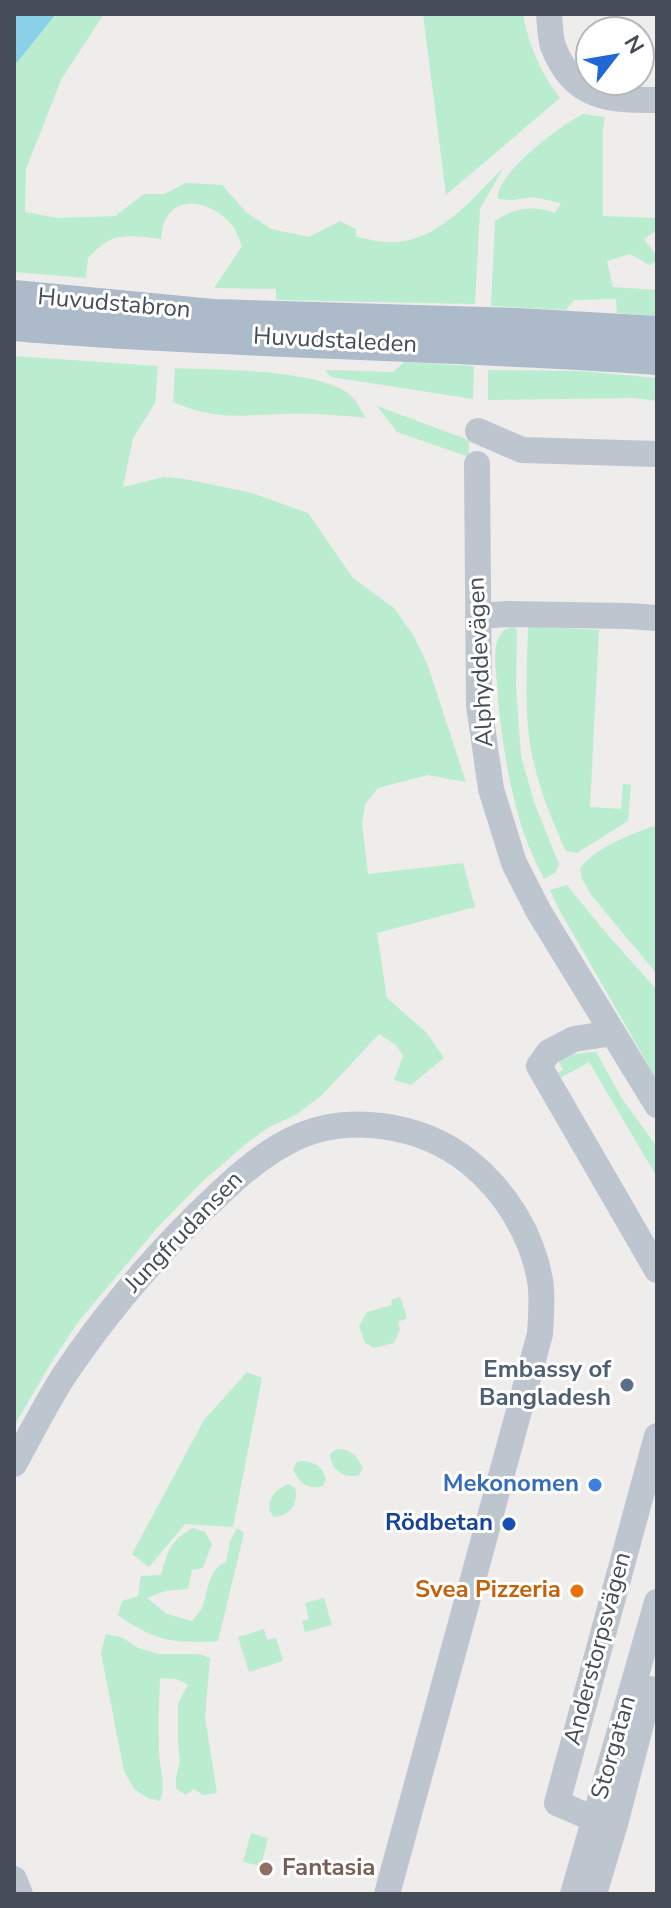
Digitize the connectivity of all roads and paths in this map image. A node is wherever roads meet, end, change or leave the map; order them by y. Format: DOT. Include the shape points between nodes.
graph roads {
  1 [pos="549,14"];
  2 [pos="657,100"];
  3 [pos="14,296"];
  4 [pos="14,325"];
  5 [pos="213,326"];
  6 [pos="657,332"];
  7 [pos="581,354"];
  8 [pos="657,359"];
  9 [pos="657,369"];
  10 [pos="478,431"];
  11 [pos="657,454"];
  12 [pos="477,464"];
  13 [pos="478,616"];
  14 [pos="657,618"];
  15 [pos="613,1033"];
  16 [pos="657,1105"];
  17 [pos="656,1267"];
  18 [pos="657,1436"];
  19 [pos="14,1464"];
  20 [pos="657,1602"];
  21 [pos="657,1660"];
  22 [pos="604,1822"];
  23 [pos="14,1879"];
  24 [pos="20,1894"];
  25 [pos="387,1894"];
  26 [pos="573,1894"];
  27 [pos="594,1894"];
  1 -- 2 [label="street" via="553,44 584,89 609,98"];
  3 -- 5 [label="main road, Huvudstabron"];
  4 -- 5 [label="main road, Huvudstaleden"];
  5 -- 6 [label="main road, Huvudstaleden" via="503,324"];
  5 -- 7 [label="main road, Huvudstaleden"];
  7 -- 8 [label="main road, Huvudstaleden"];
  7 -- 9 [label="main road"];
  10 -- 11 [label="street" via="522,450"];
  12 -- 13 [label="street, Alphyddevägen"];
  13 -- 14 [label="street"];
  13 -- 15 [label="street, Alphyddevägen" via="479,705 491,789 514,863"];
  15 -- 16 [label="street, Alphyddevägen"];
  15 -- 17 [label="street" via="574,1039 549,1052 539,1066"];
  18 -- 22 [label="street, Anderstorpsvägen" via="557,1803"];
  19 -- 25 [label="street, Jungfrudansen" via="65,1375 123,1296 170,1242 262,1156 317,1130 370,1124 418,1135 451,1150 493,1184 512,1209 532,1252 542,1305 540,1334"];
  20 -- 22 [label="street, Storgatan"];
  21 -- 22 [label="street, Storgatan"];
  22 -- 26 [label="street, Storgatan"];
  22 -- 27 [label="street, Storgatan"];
  23 -- 24 [label="street"];
}
